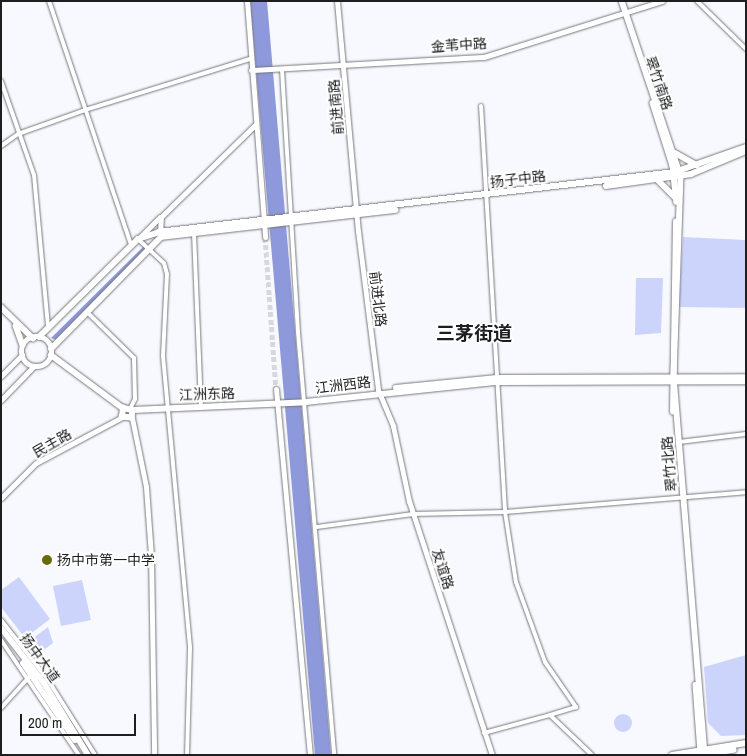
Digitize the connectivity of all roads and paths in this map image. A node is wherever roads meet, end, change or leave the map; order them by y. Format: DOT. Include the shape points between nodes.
graph roads {
  1 [pos="49,1"];
  2 [pos="247,1"];
  3 [pos="338,1"];
  4 [pos="618,1"];
  5 [pos="622,1"];
  6 [pos="662,1"];
  7 [pos="697,1"];
  8 [pos="625,14"];
  9 [pos="746,49"];
  10 [pos="250,59"];
  11 [pos="343,64"];
  12 [pos="252,70"];
  13 [pos="282,70"];
  14 [pos="1,81"];
  15 [pos="481,106"];
  16 [pos="85,110"];
  17 [pos="255,125"];
  18 [pos="18,134"];
  19 [pos="1,146"];
  20 [pos="746,147"];
  21 [pos="672,149"];
  22 [pos="746,151"];
  23 [pos="701,165"];
  24 [pos="678,174"];
  25 [pos="657,179"];
  26 [pos="487,197"];
  27 [pos="677,201"];
  28 [pos="356,213"];
  29 [pos="161,217"];
  30 [pos="290,220"];
  31 [pos="265,222"];
  32 [pos="194,233"];
  33 [pos="160,234"];
  34 [pos="265,237"];
  35 [pos="138,239"];
  36 [pos="131,245"];
  37 [pos="151,250"];
  38 [pos="1,307"];
  39 [pos="88,313"];
  40 [pos="15,324"];
  41 [pos="48,327"];
  42 [pos="36,338"];
  43 [pos="24,346"];
  44 [pos="51,352"];
  45 [pos="22,355"];
  46 [pos="44,364"];
  47 [pos="34,366"];
  48 [pos="1,376"];
  49 [pos="746,377"];
  50 [pos="672,379"];
  51 [pos="497,380"];
  52 [pos="746,381"];
  53 [pos="276,389"];
  54 [pos="379,392"];
  55 [pos="1,400"];
  56 [pos="304,401"];
  57 [pos="279,403"];
  58 [pos="201,407"];
  59 [pos="166,408"];
  60 [pos="121,409"];
  61 [pos="132,410"];
  62 [pos="122,417"];
  63 [pos="132,418"];
  64 [pos="746,434"];
  65 [pos="679,442"];
  66 [pos="746,492"];
  67 [pos="1,498"];
  68 [pos="683,498"];
  69 [pos="505,512"];
  70 [pos="413,514"];
  71 [pos="317,528"];
  72 [pos="1,620"];
  73 [pos="1,628"];
  74 [pos="1,634"];
  75 [pos="1,640"];
  76 [pos="30,676"];
  77 [pos="1,708"];
  78 [pos="550,715"];
  79 [pos="484,732"];
  80 [pos="746,744"];
  81 [pos="746,748"];
  82 [pos="703,753"];
  83 [pos="79,755"];
  84 [pos="84,755"];
  85 [pos="88,755"];
  86 [pos="94,755"];
  87 [pos="154,755"];
  88 [pos="187,755"];
  89 [pos="310,755"];
  90 [pos="334,755"];
  91 [pos="492,755"];
  92 [pos="592,755"];
  93 [pos="672,755"];
  1 -- 16 [label="street"];
  2 -- 10 [label="street"];
  3 -- 11 [label="street, 前进南路"];
  4 -- 8 [label="main road, 翠竹南路"];
  5 -- 8 [label="main road, 翠竹南路"];
  6 -- 8 [label="street, 金苇中路"];
  7 -- 9 [label="street"];
  8 -- 11 [label="street, 金苇中路" via="484,57"];
  8 -- 21 [label="main road, 翠竹南路"];
  8 -- 24 [label="main road, 翠竹南路"];
  10 -- 12 [label="street"];
  10 -- 16 [label="street"];
  11 -- 13 [label="street, 金苇中路"];
  11 -- 28 [label="street, 前进南路"];
  12 -- 13 [label="street, 金苇中路"];
  12 -- 17 [label="street"];
  13 -- 30 [label="street"];
  14 -- 18 [label="street"];
  15 -- 26 [label="street"];
  16 -- 18 [label="street"];
  16 -- 36 [label="street"];
  17 -- 29 [label="street"];
  17 -- 31 [label="street"];
  18 -- 19 [label="street"];
  18 -- 41 [label="street" via="34,175"];
  20 -- 23 [label="main road, 扬子中路"];
  21 -- 23 [label="main road" via="691,165"];
  21 -- 24 [label="main road, 翠竹南路"];
  22 -- 24 [label="main road, 扬子中路"];
  23 -- 24 [label="main road, 扬子中路"];
  24 -- 25 [label="main road, 扬子中路"];
  24 -- 26 [label="main road, 扬子中路"];
  24 -- 27 [label="main road, 翠竹北路"];
  24 -- 50 [label="main road, 翠竹北路"];
  25 -- 26 [label="main road, 扬子中路"];
  25 -- 27 [label="main road" via="671,188"];
  26 -- 28 [label="main road, 扬子中路"];
  26 -- 51 [label="street"];
  27 -- 50 [label="main road, 翠竹北路"];
  28 -- 30 [label="main road, 扬子中路"];
  28 -- 54 [label="street, 前进北路"];
  29 -- 33 [label="street"];
  29 -- 35 [label="street"];
  30 -- 31 [label="main road, 扬子中路"];
  30 -- 56 [label="street"];
  31 -- 32 [label="main road"];
  31 -- 33 [label="main road"];
  31 -- 34 [label="street"];
  32 -- 33 [label="main road"];
  32 -- 58 [label="street"];
  33 -- 35 [label="main road"];
  33 -- 37 [label="main road"];
  35 -- 36 [label="main road"];
  35 -- 37 [label="street"];
  36 -- 41 [label="main road"];
  37 -- 39 [label="main road"];
  37 -- 59 [label="street" via="164,262 167,274 162,356"];
  38 -- 40 [label="main road"];
  39 -- 44 [label="main road"];
  39 -- 61 [label="street" via="134,358 135,399"];
  40 -- 42 [label="main road"];
  40 -- 43 [label="main road"];
  41 -- 42 [label="main road"];
  42 -- 43 [label="main road"];
  42 -- 44 [label="main road"];
  43 -- 45 [label="main road"];
  44 -- 46 [label="main road"];
  44 -- 60 [label="main road"];
  45 -- 47 [label="main road"];
  45 -- 48 [label="street"];
  46 -- 47 [label="main road"];
  46 -- 60 [label="main road" via="57,367"];
  47 -- 55 [label="street"];
  49 -- 50 [label="main road, 江洲西路"];
  50 -- 51 [label="main road, 江洲西路"];
  50 -- 52 [label="main road, 江洲西路"];
  50 -- 65 [label="main road, 翠竹北路"];
  50 -- 68 [label="main road, 翠竹北路"];
  51 -- 54 [label="main road, 江洲西路"];
  51 -- 69 [label="street"];
  53 -- 57 [label="street"];
  54 -- 56 [label="main road, 江洲西路"];
  54 -- 70 [label="street, 友谊路" via="393,426"];
  56 -- 57 [label="main road, 江洲西路"];
  56 -- 71 [label="street"];
  57 -- 58 [label="main road, 江洲东路"];
  57 -- 89 [label="street"];
  58 -- 59 [label="main road, 江洲东路"];
  59 -- 61 [label="main road, 江洲东路"];
  59 -- 88 [label="street" via="190,648"];
  60 -- 61 [label="main road, 江洲东路"];
  60 -- 62 [label="main road"];
  61 -- 63 [label="main road"];
  62 -- 63 [label="main road"];
  62 -- 67 [label="street, 民主路" via="36,463"];
  63 -- 87 [label="street" via="146,487 152,555"];
  64 -- 65 [label="street"];
  65 -- 68 [label="main road, 翠竹北路"];
  66 -- 68 [label="street"];
  68 -- 69 [label="street"];
  68 -- 82 [label="main road, 翠竹北路"];
  69 -- 70 [label="street"];
  69 -- 78 [label="street" via="516,582 534,637 576,707"];
  70 -- 71 [label="street"];
  70 -- 79 [label="street, 友谊路"];
  71 -- 90 [label="street"];
  72 -- 86 [label="street" via="48,680"];
  73 -- 85 [label="main road, 扬中大道" via="44,683"];
  74 -- 76 [label="main road, 扬中大道"];
  75 -- 76 [label="street"];
  76 -- 77 [label="street"];
  76 -- 83 [label="street"];
  76 -- 84 [label="main road, 扬中大道"];
  78 -- 79 [label="street"];
  78 -- 92 [label="street"];
  79 -- 91 [label="street, 友谊路"];
  80 -- 82 [label="main road"];
  81 -- 82 [label="main road"];
  82 -- 93 [label="main road"];
}
